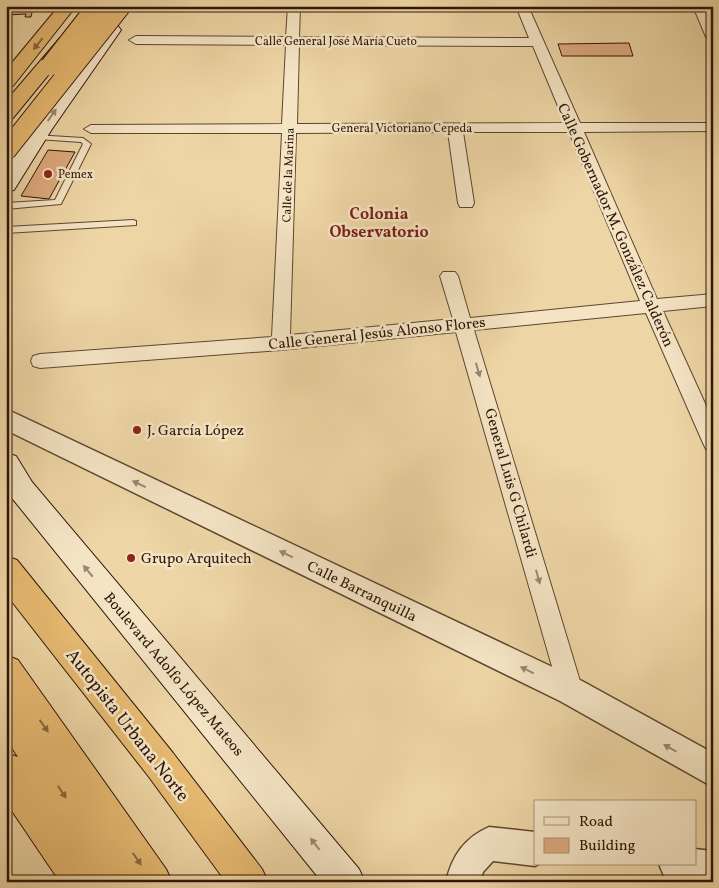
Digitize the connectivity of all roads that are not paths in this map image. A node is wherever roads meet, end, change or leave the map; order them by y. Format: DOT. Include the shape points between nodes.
graph roads {
  1 [pos="51,6"];
  2 [pos="68,6"];
  3 [pos="92,6"];
  4 [pos="97,6"];
  5 [pos="121,6"];
  6 [pos="129,6"];
  7 [pos="294,6"];
  8 [pos="522,6"];
  9 [pos="700,6"];
  10 [pos="81,23"];
  11 [pos="713,37"];
  12 [pos="136,40"];
  13 [pos="294,41"];
  14 [pos="537,42"];
  15 [pos="6,59"];
  16 [pos="6,82"];
  17 [pos="74,84"];
  18 [pos="6,114"];
  19 [pos="6,125"];
  20 [pos="574,127"];
  21 [pos="713,127"];
  22 [pos="290,128"];
  23 [pos="455,128"];
  24 [pos="91,129"];
  25 [pos="38,137"];
  26 [pos="6,151"];
  27 [pos="6,186"];
  28 [pos="466,203"];
  29 [pos="6,206"];
  30 [pos="133,223"];
  31 [pos="6,230"];
  32 [pos="449,276"];
  33 [pos="713,300"];
  34 [pos="651,305"];
  35 [pos="464,323"];
  36 [pos="281,343"];
  37 [pos="40,361"];
  38 [pos="6,420"];
  39 [pos="713,443"];
  40 [pos="6,464"];
  41 [pos="6,570"];
  42 [pos="6,578"];
  43 [pos="6,671"];
  44 [pos="571,691"];
  45 [pos="6,708"];
  46 [pos="6,770"];
  47 [pos="713,771"];
  48 [pos="6,789"];
  49 [pos="534,849"];
  50 [pos="694,866"];
  51 [pos="713,868"];
  52 [pos="64,882"];
  53 [pos="82,882"];
  54 [pos="125,882"];
  55 [pos="153,882"];
  56 [pos="233,882"];
  57 [pos="248,882"];
  58 [pos="346,882"];
  59 [pos="463,882"];
  1 -- 15 [label="highway"];
  2 -- 16 [label="highway, one-way"];
  3 -- 10 [label="highway"];
  4 -- 19 [label="highway, bridge"];
  5 -- 26 [label="highway, bridge"];
  6 -- 17 [label="main road"];
  7 -- 13 [label="street, Calle de la Marina"];
  8 -- 14 [label="street, Calle Gobernador M. González Calderón"];
  9 -- 11 [label="street"];
  10 -- 17 [label="highway"];
  10 -- 18 [label="highway"];
  12 -- 13 [label="street, Calle General José María Cueto"];
  13 -- 14 [label="street, Calle General José María Cueto"];
  13 -- 22 [label="street, Calle de la Marina"];
  14 -- 20 [label="street, Calle Gobernador M. González Calderón"];
  25 -- 17 [label="main road, one-way"];
  20 -- 21 [label="street, General Victoriano Cepeda"];
  20 -- 23 [label="street, General Victoriano Cepeda"];
  20 -- 34 [label="street, Calle Gobernador M. González Calderón"];
  22 -- 23 [label="street, General Victoriano Cepeda"];
  22 -- 24 [label="street, General Victoriano Cepeda"];
  22 -- 36 [label="street, Calle de la Marina"];
  23 -- 28 [label="street"];
  25 -- 27 [label="main road"];
  25 -- 29 [label="lane" via="83,140 87,144 58,202"];
  30 -- 31 [label="lane"];
  32 -- 35 [label="street, General Luis G Chilardi"];
  33 -- 34 [label="street, Calle General Jesús Alonso Flores"];
  34 -- 35 [label="street, Calle General Jesús Alonso Flores"];
  34 -- 39 [label="street, Calle Gobernador M. González Calderón"];
  35 -- 36 [label="street, Calle General Jesús Alonso Flores"];
  35 -- 44 [label="street, General Luis G Chilardi, one-way"];
  36 -- 37 [label="street, Calle General Jesús Alonso Flores"];
  44 -- 38 [label="street, Calle Barranquilla, one-way"];
  58 -- 40 [label="main road, Boulevard Adolfo López Mateos, one-way" via="22,490"];
  41 -- 57 [label="highway, Autopista Urbana Norte" via="161,765"];
  42 -- 56 [label="highway"];
  43 -- 55 [label="highway, one-way"];
  47 -- 44 [label="street, Calle Barranquilla, one-way"];
  45 -- 54 [label="highway, one-way"];
  46 -- 53 [label="highway"];
  48 -- 52 [label="main road"];
  49 -- 59 [label="street" via="488,844 472,858"];
  50 -- 51 [label="street"];
}
